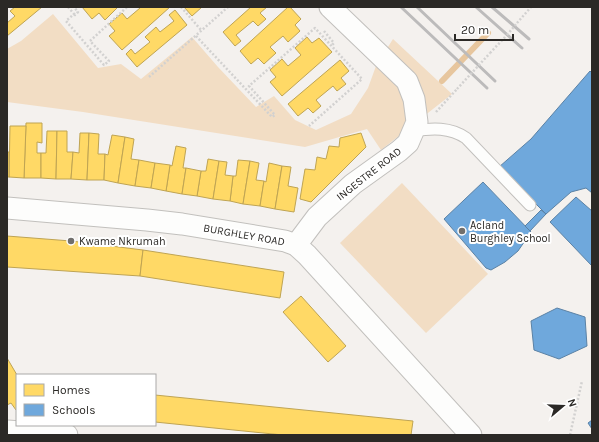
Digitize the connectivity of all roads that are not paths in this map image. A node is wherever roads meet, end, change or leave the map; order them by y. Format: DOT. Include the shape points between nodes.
graph roads {
  1 [pos="330,7"];
  2 [pos="414,131"];
  3 [pos="530,205"];
  4 [pos="7,208"];
  5 [pos="296,245"];
  6 [pos="7,431"];
  7 [pos="67,435"];
  8 [pos="471,435"];
  1 -- 2 [label="street, INGESTRE ROAD" via="407,81 414,99 417,122"];
  2 -- 3 [label="lane" via="458,132"];
  2 -- 5 [label="street, INGESTRE ROAD" via="408,143 399,151 353,184 317,217"];
  4 -- 5 [label="street, BURGHLEY ROAD" via="175,223"];
  5 -- 8 [label="street, BURGHLEY ROAD"];
  6 -- 7 [label="street"];
}
